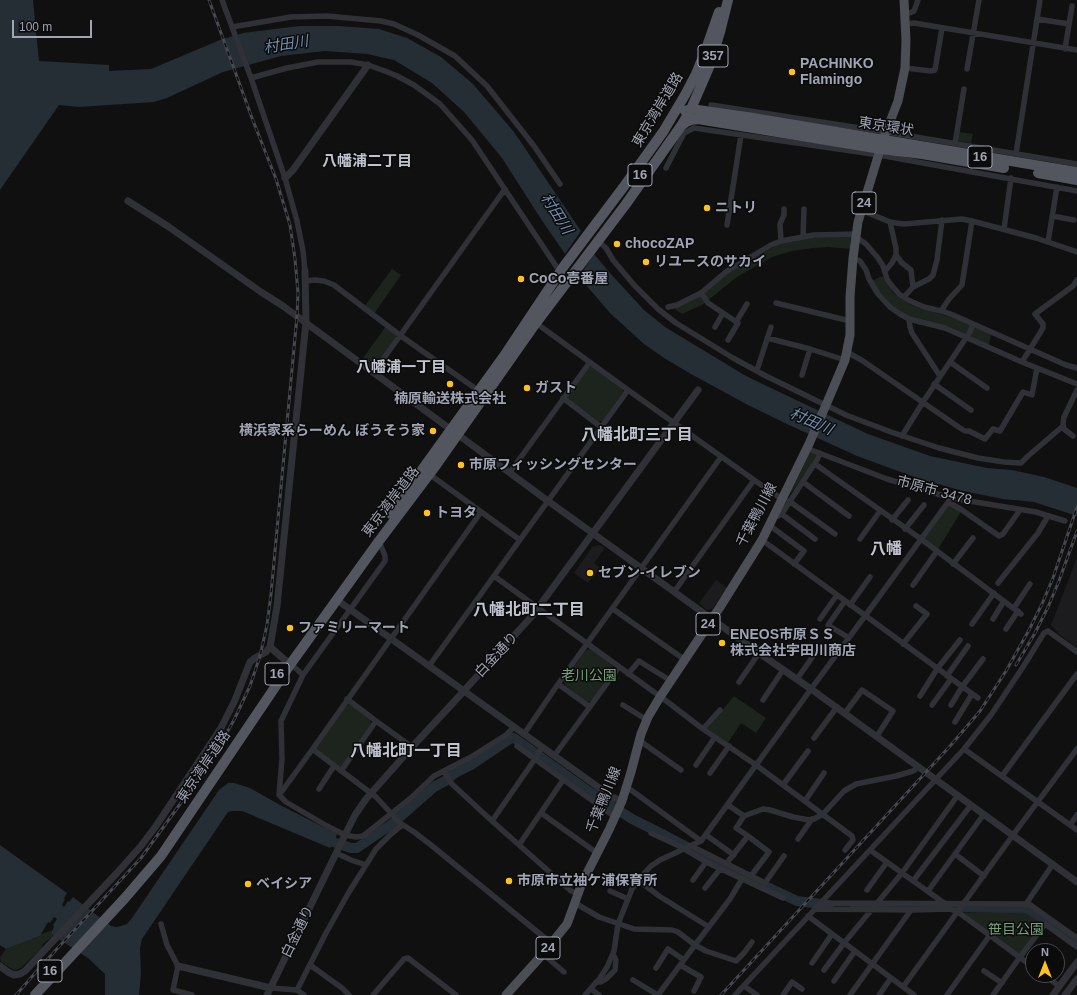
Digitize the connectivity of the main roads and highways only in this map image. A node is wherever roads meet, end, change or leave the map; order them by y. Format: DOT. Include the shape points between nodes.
graph roads {
  1 [pos="721,0"];
  2 [pos="728,0"];
  3 [pos="904,0"];
  4 [pos="684,98"];
  5 [pos="689,110"];
  6 [pos="672,117"];
  7 [pos="682,126"];
  8 [pos="763,130"];
  9 [pos="882,144"];
  10 [pos="1077,172"];
  11 [pos="1077,180"];
  12 [pos="593,240"];
  13 [pos="566,271"];
  14 [pos="454,432"];
  15 [pos="288,662"];
  16 [pos="75,948"];
  17 [pos="28,995"];
  18 [pos="35,995"];
  19 [pos="506,995"];
  1 -- 4 [label="highway, 東京湾岸道路 / 357" via="705,52"];
  2 -- 5 [label="highway, 東京湾岸道路 / 357" via="716,48"];
  3 -- 9 [label="main road, 千葉鴨川線 / 24" via="905,68 898,101"];
  4 -- 5 [label="highway" via="684,105"];
  4 -- 6 [label="highway, 東京湾岸道路 / 357"];
  5 -- 7 [label="highway, 東京湾岸道路 / 357"];
  5 -- 8 [label="highway, 東京環状 / 16" via="695,115 736,121"];
  5 -- 9 [label="highway, 東京環状 / 16"];
  5 -- 12 [label="highway, 16" via="682,113"];
  6 -- 12 [label="highway, 東京湾岸道路 / 16"];
  7 -- 8 [label="highway, 東京環状 / 16" via="698,119"];
  7 -- 12 [label="highway, 東京湾岸道路 / 16" via="626,204"];
  8 -- 9 [label="highway, 東京環状 / 16"];
  9 -- 10 [label="highway, 東京環状 / 16"];
  9 -- 11 [label="highway, 東京環状 / 16" via="967,166"];
  9 -- 19 [label="main road, 千葉鴨川線 / 24" via="861,210 856,236 850,297 850,335 846,356 786,500 647,720 618,810 582,883 567,924"];
  12 -- 13 [label="highway, 東京湾岸道路 / 16"];
  13 -- 14 [label="highway, 東京湾岸道路 / 16" via="537,307"];
  13 -- 14 [label="highway, 東京湾岸道路 / 16" via="536,323 485,396"];
  14 -- 15 [label="highway, 東京湾岸道路 / 16" via="416,478"];
  14 -- 15 [label="highway, 東京湾岸道路 / 16" via="429,474"];
  15 -- 16 [label="highway, 東京湾岸道路 / 16" via="162,845"];
  16 -- 17 [label="highway, 東京湾岸道路 / 16"];
  16 -- 18 [label="highway, 東京湾岸道路 / 16"];
}
